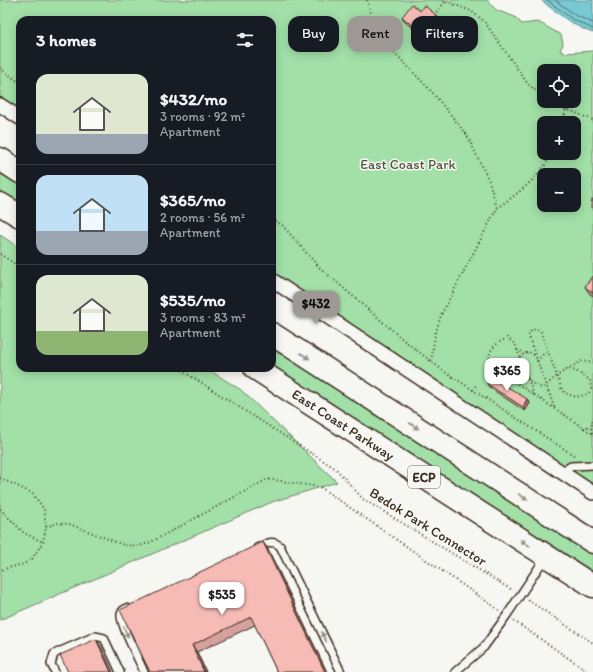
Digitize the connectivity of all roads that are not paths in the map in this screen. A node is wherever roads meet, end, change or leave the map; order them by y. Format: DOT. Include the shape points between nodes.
graph roads {
  1 [pos="0,105"];
  2 [pos="16,115"];
  3 [pos="0,159"];
  4 [pos="16,169"];
  5 [pos="0,204"];
  6 [pos="16,214"];
  7 [pos="276,283"];
  8 [pos="276,337"];
  9 [pos="261,372"];
  10 [pos="592,465"];
  11 [pos="561,472"];
  12 [pos="593,493"];
  13 [pos="593,542"];
  14 [pos="251,551"];
  15 [pos="546,556"];
  16 [pos="593,586"];
  17 [pos="131,606"];
  18 [pos="55,672"];
  19 [pos="120,672"];
  20 [pos="144,672"];
  21 [pos="341,672"];
  22 [pos="455,672"];
  1 -- 2 [label="street"];
  3 -- 4 [label="highway"];
  5 -- 6 [label="highway"];
  7 -- 11 [label="street"];
  8 -- 13 [label="highway, ECP, one-way"];
  15 -- 9 [label="highway, East Coast Parkway / ECP, one-way"];
  10 -- 11 [label="lane" via="571,466"];
  11 -- 12 [label="street"];
  21 -- 14 [label="lane, one-way" via="280,546 272,542"];
  15 -- 16 [label="highway, East Coast Parkway / ECP"];
  15 -- 22 [label="lane" via="484,647"];
  17 -- 20 [label="lane, one-way" via="124,609 121,618"];
  18 -- 19 [label="lane" via="51,664 54,654 95,636 104,638"];
}
